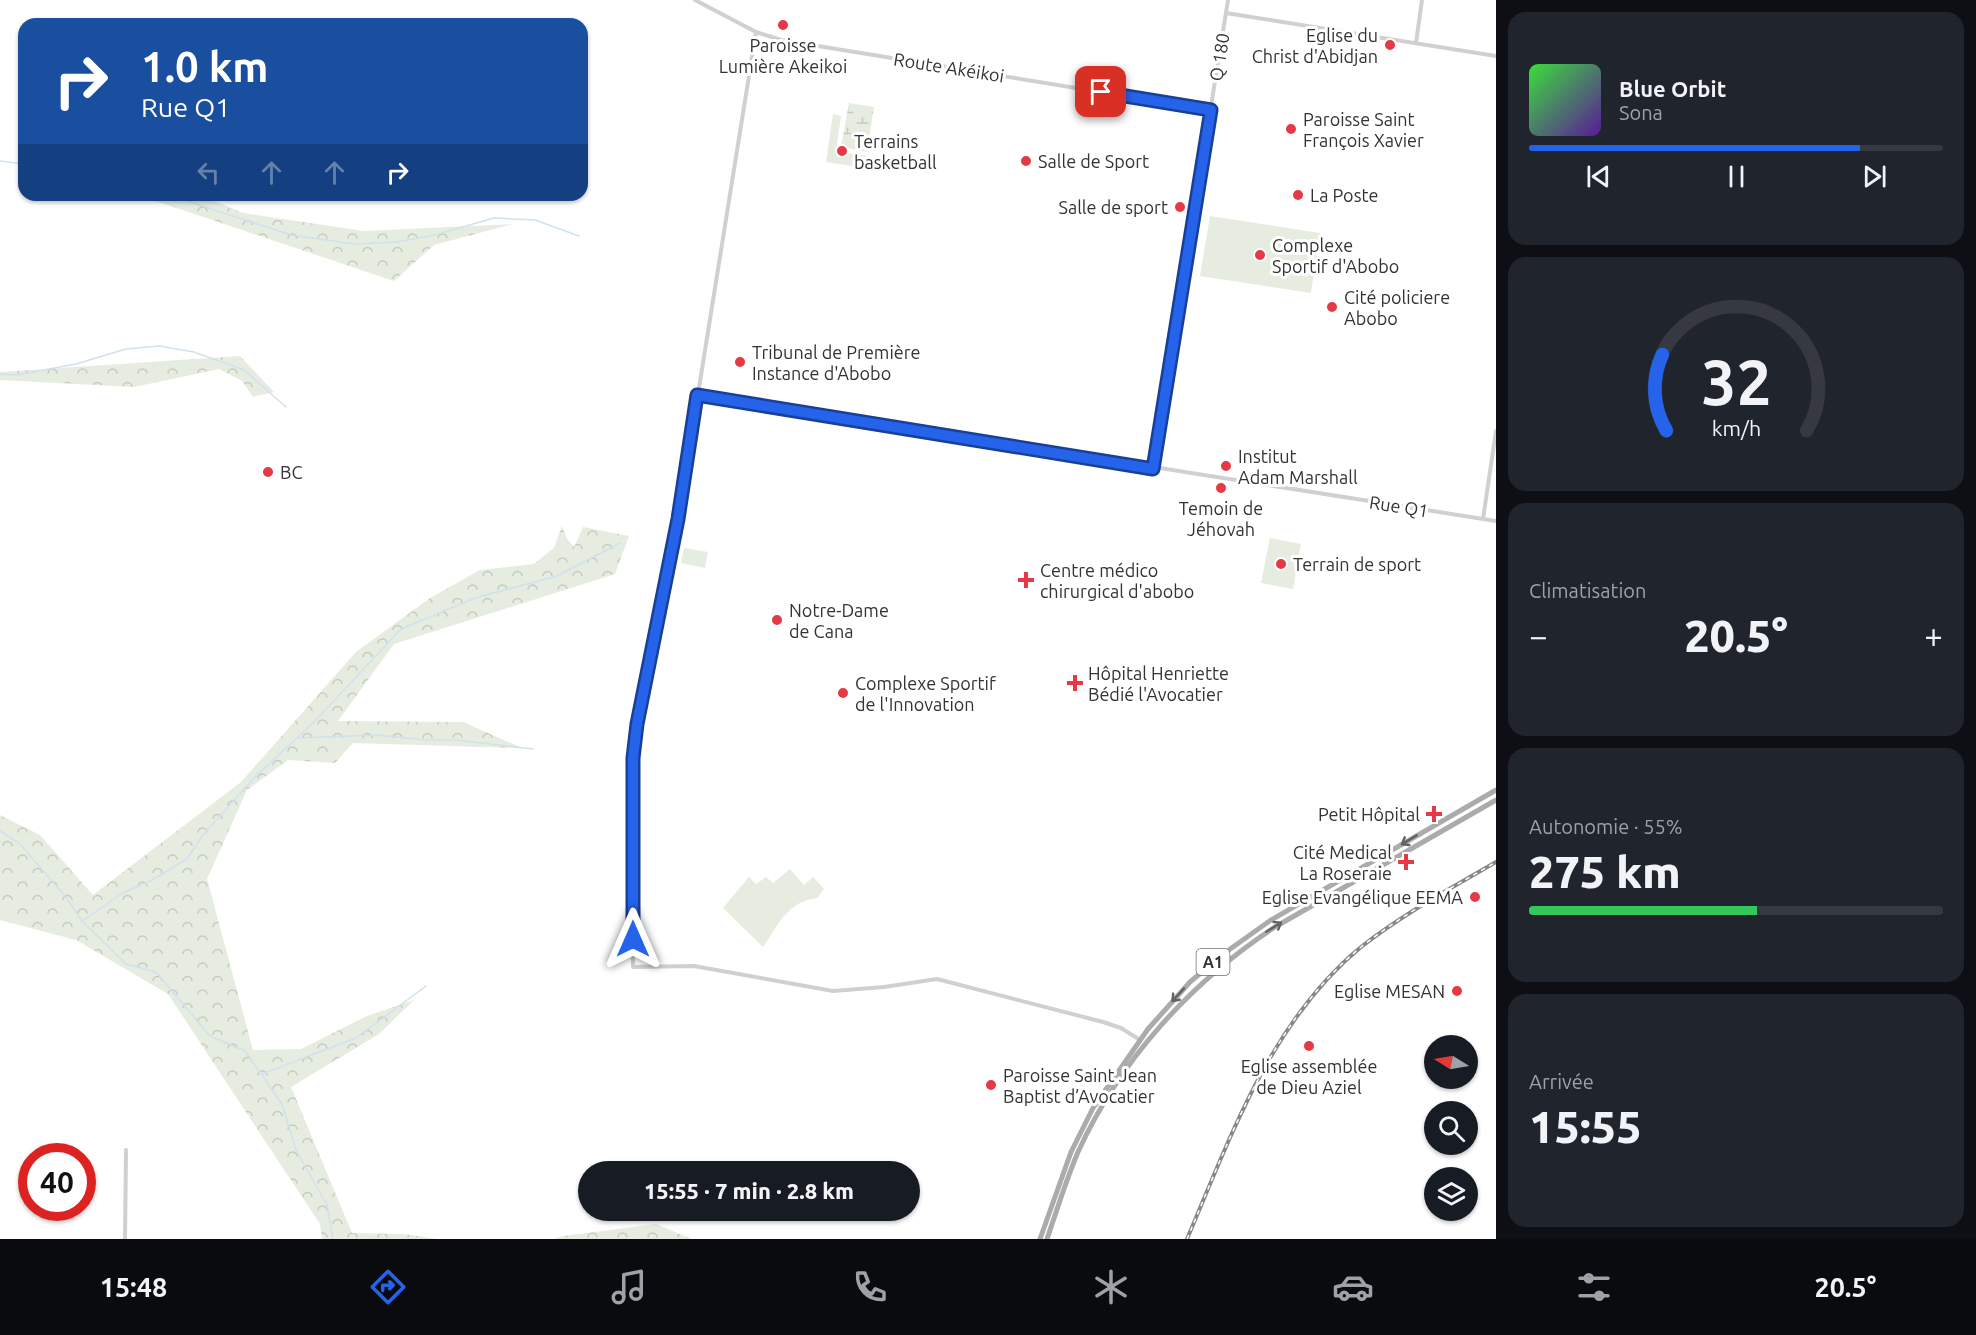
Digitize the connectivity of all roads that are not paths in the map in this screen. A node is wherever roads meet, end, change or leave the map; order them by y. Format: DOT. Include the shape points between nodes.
graph roads {
  1 [pos="695,0"];
  2 [pos="1228,0"];
  3 [pos="1422,0"];
  4 [pos="1226,13"];
  5 [pos="756,32"];
  6 [pos="1416,43"];
  7 [pos="1496,56"];
  8 [pos="1211,110"];
  9 [pos="697,395"];
  10 [pos="1496,431"];
  11 [pos="1153,469"];
  12 [pos="1484,519"];
  13 [pos="1496,521"];
  14 [pos="1496,790"];
  15 [pos="1496,800"];
  16 [pos="1140,1040"];
  17 [pos="126,1150"];
  18 [pos="124,1239"];
  19 [pos="1040,1239"];
  20 [pos="1047,1239"];
  1 -- 5 [label="street, Route Akéikoi"];
  2 -- 4 [label="street, Q 180"];
  3 -- 6 [label="street"];
  4 -- 6 [label="street"];
  4 -- 8 [label="street, Q 180"];
  5 -- 8 [label="street, Route Akéikoi" via="838,50"];
  5 -- 9 [label="street"];
  6 -- 7 [label="street"];
  8 -- 11 [label="street, Q 180"];
  9 -- 11 [label="street, Rue Q1"];
  9 -- 16 [label="street" via="676,529 637,724 633,769 633,968 694,966 833,991 937,979 1103,1022"];
  10 -- 12 [label="street"];
  11 -- 12 [label="street, Rue Q1"];
  12 -- 13 [label="street, Rue Q1"];
  14 -- 16 [label="main road, A1, one-way" via="1250,935 1190,982"];
  20 -- 15 [label="main road, A1, one-way" via="1077,1154 1100,1111 1153,1035 1193,990 1245,946 1275,927"];
  16 -- 19 [label="main road, A1" via="1082,1130"];
  17 -- 18 [label="street"];
}
